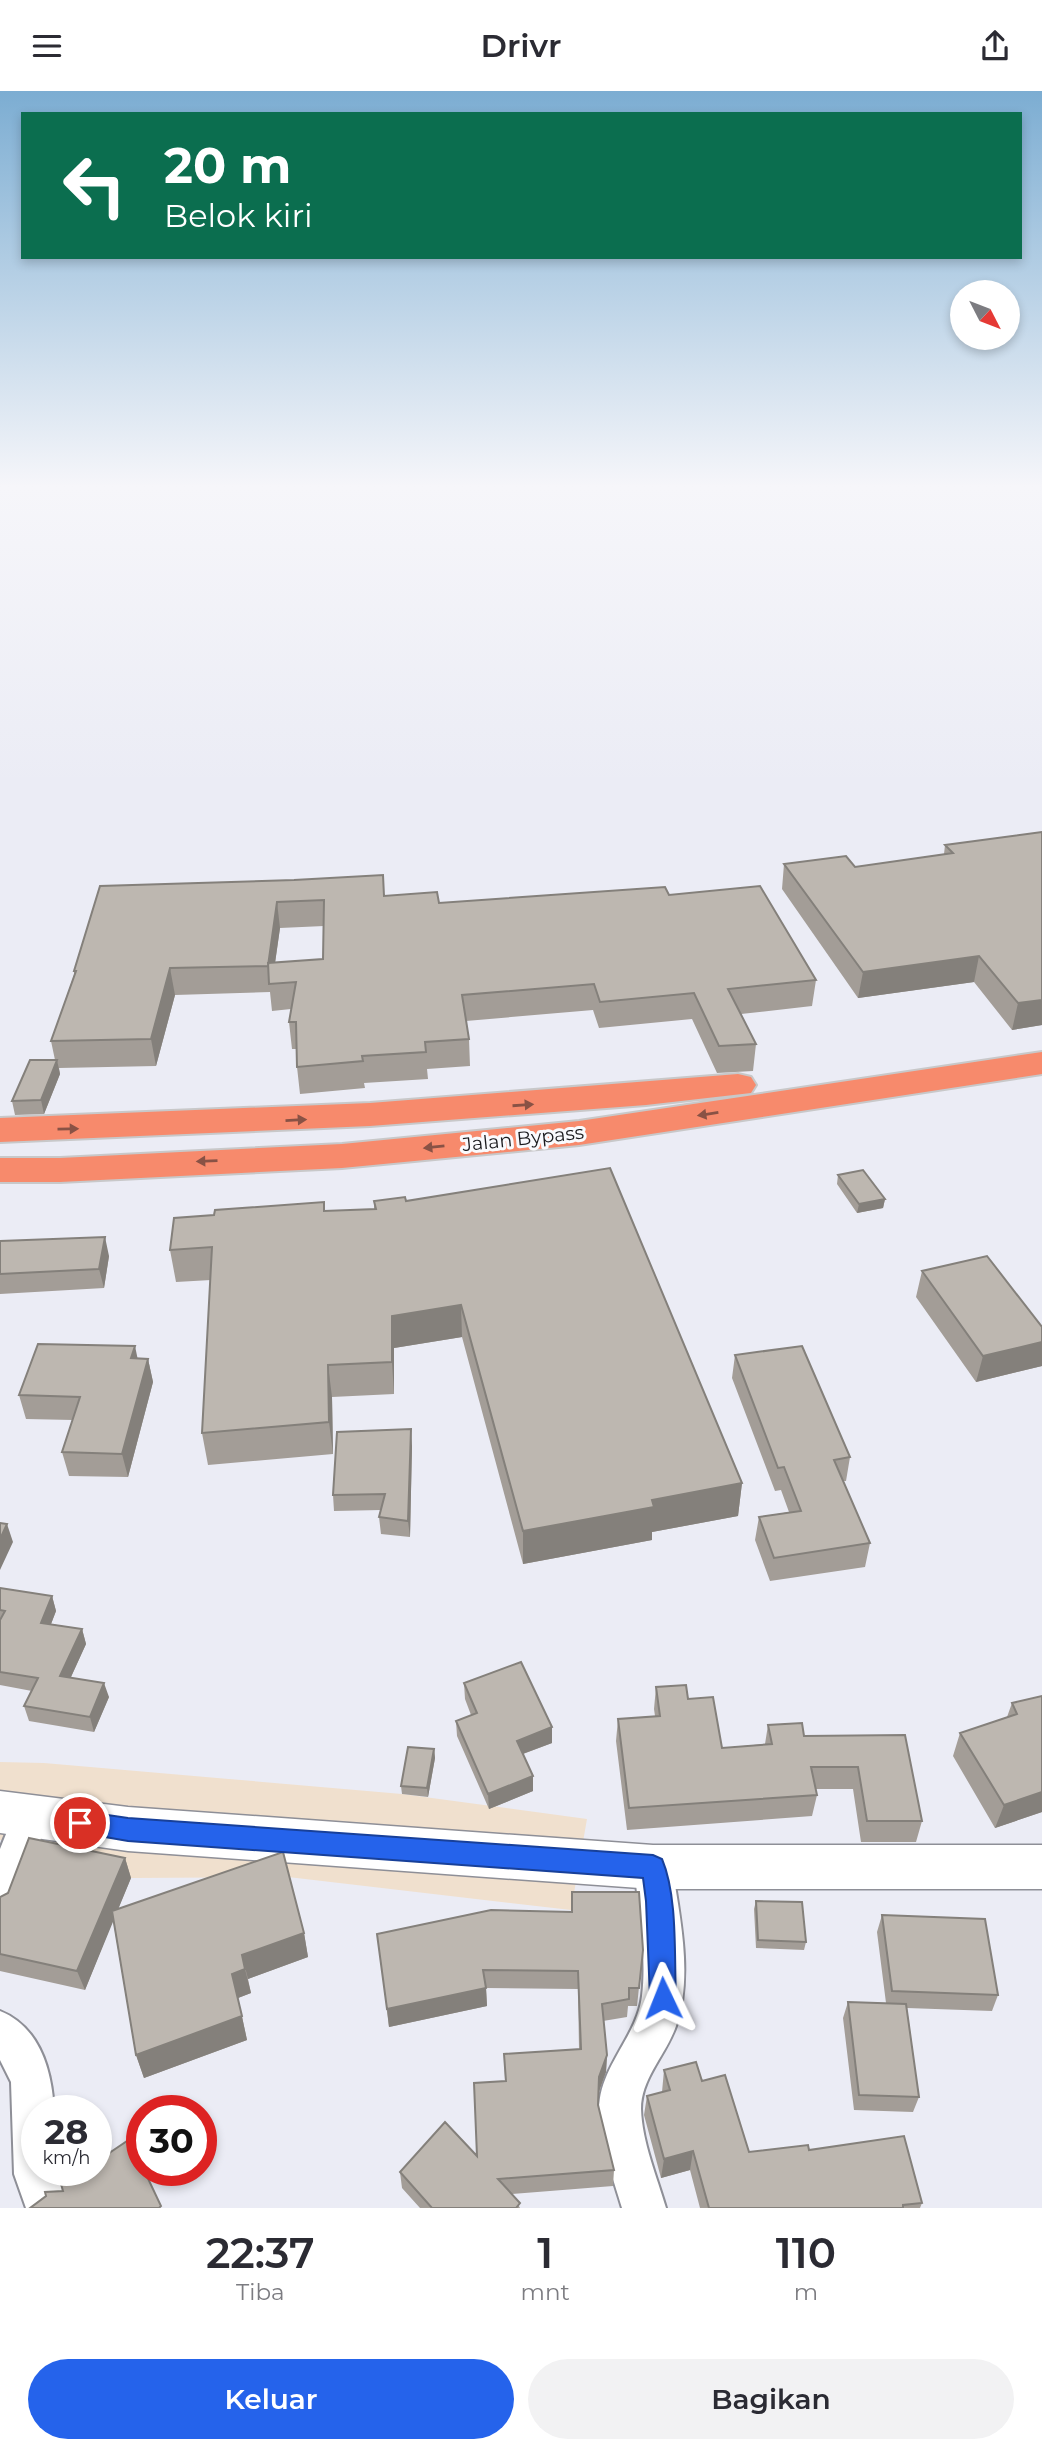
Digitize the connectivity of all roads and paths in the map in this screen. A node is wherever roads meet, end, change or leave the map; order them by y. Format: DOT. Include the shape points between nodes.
graph roads {
  1 [pos="1042,1043"];
  2 [pos="1042,1063"];
  3 [pos="0,1131"];
  4 [pos="0,1170"];
  5 [pos="16,1814"];
  6 [pos="653,1867"];
  7 [pos="1042,1867"];
  8 [pos="0,1899"];
  9 [pos="0,2031"];
  10 [pos="48,2208"];
  11 [pos="644,2208"];
  3 -- 1 [label="highway, Jalan Bypass, one-way" via="372,1116 608,1098 801,1079"];
  2 -- 4 [label="highway, Jalan Bypass, one-way" via="579,1133 342,1156"];
  5 -- 6 [label="street" via="128,1829"];
  5 -- 8 [label="street"];
  6 -- 7 [label="street"];
  6 -- 11 [label="street" via="663,1998 656,2026 622,2085 620,2111"];
  9 -- 10 [label="street" via="19,2050 32,2082 36,2174"];
}
